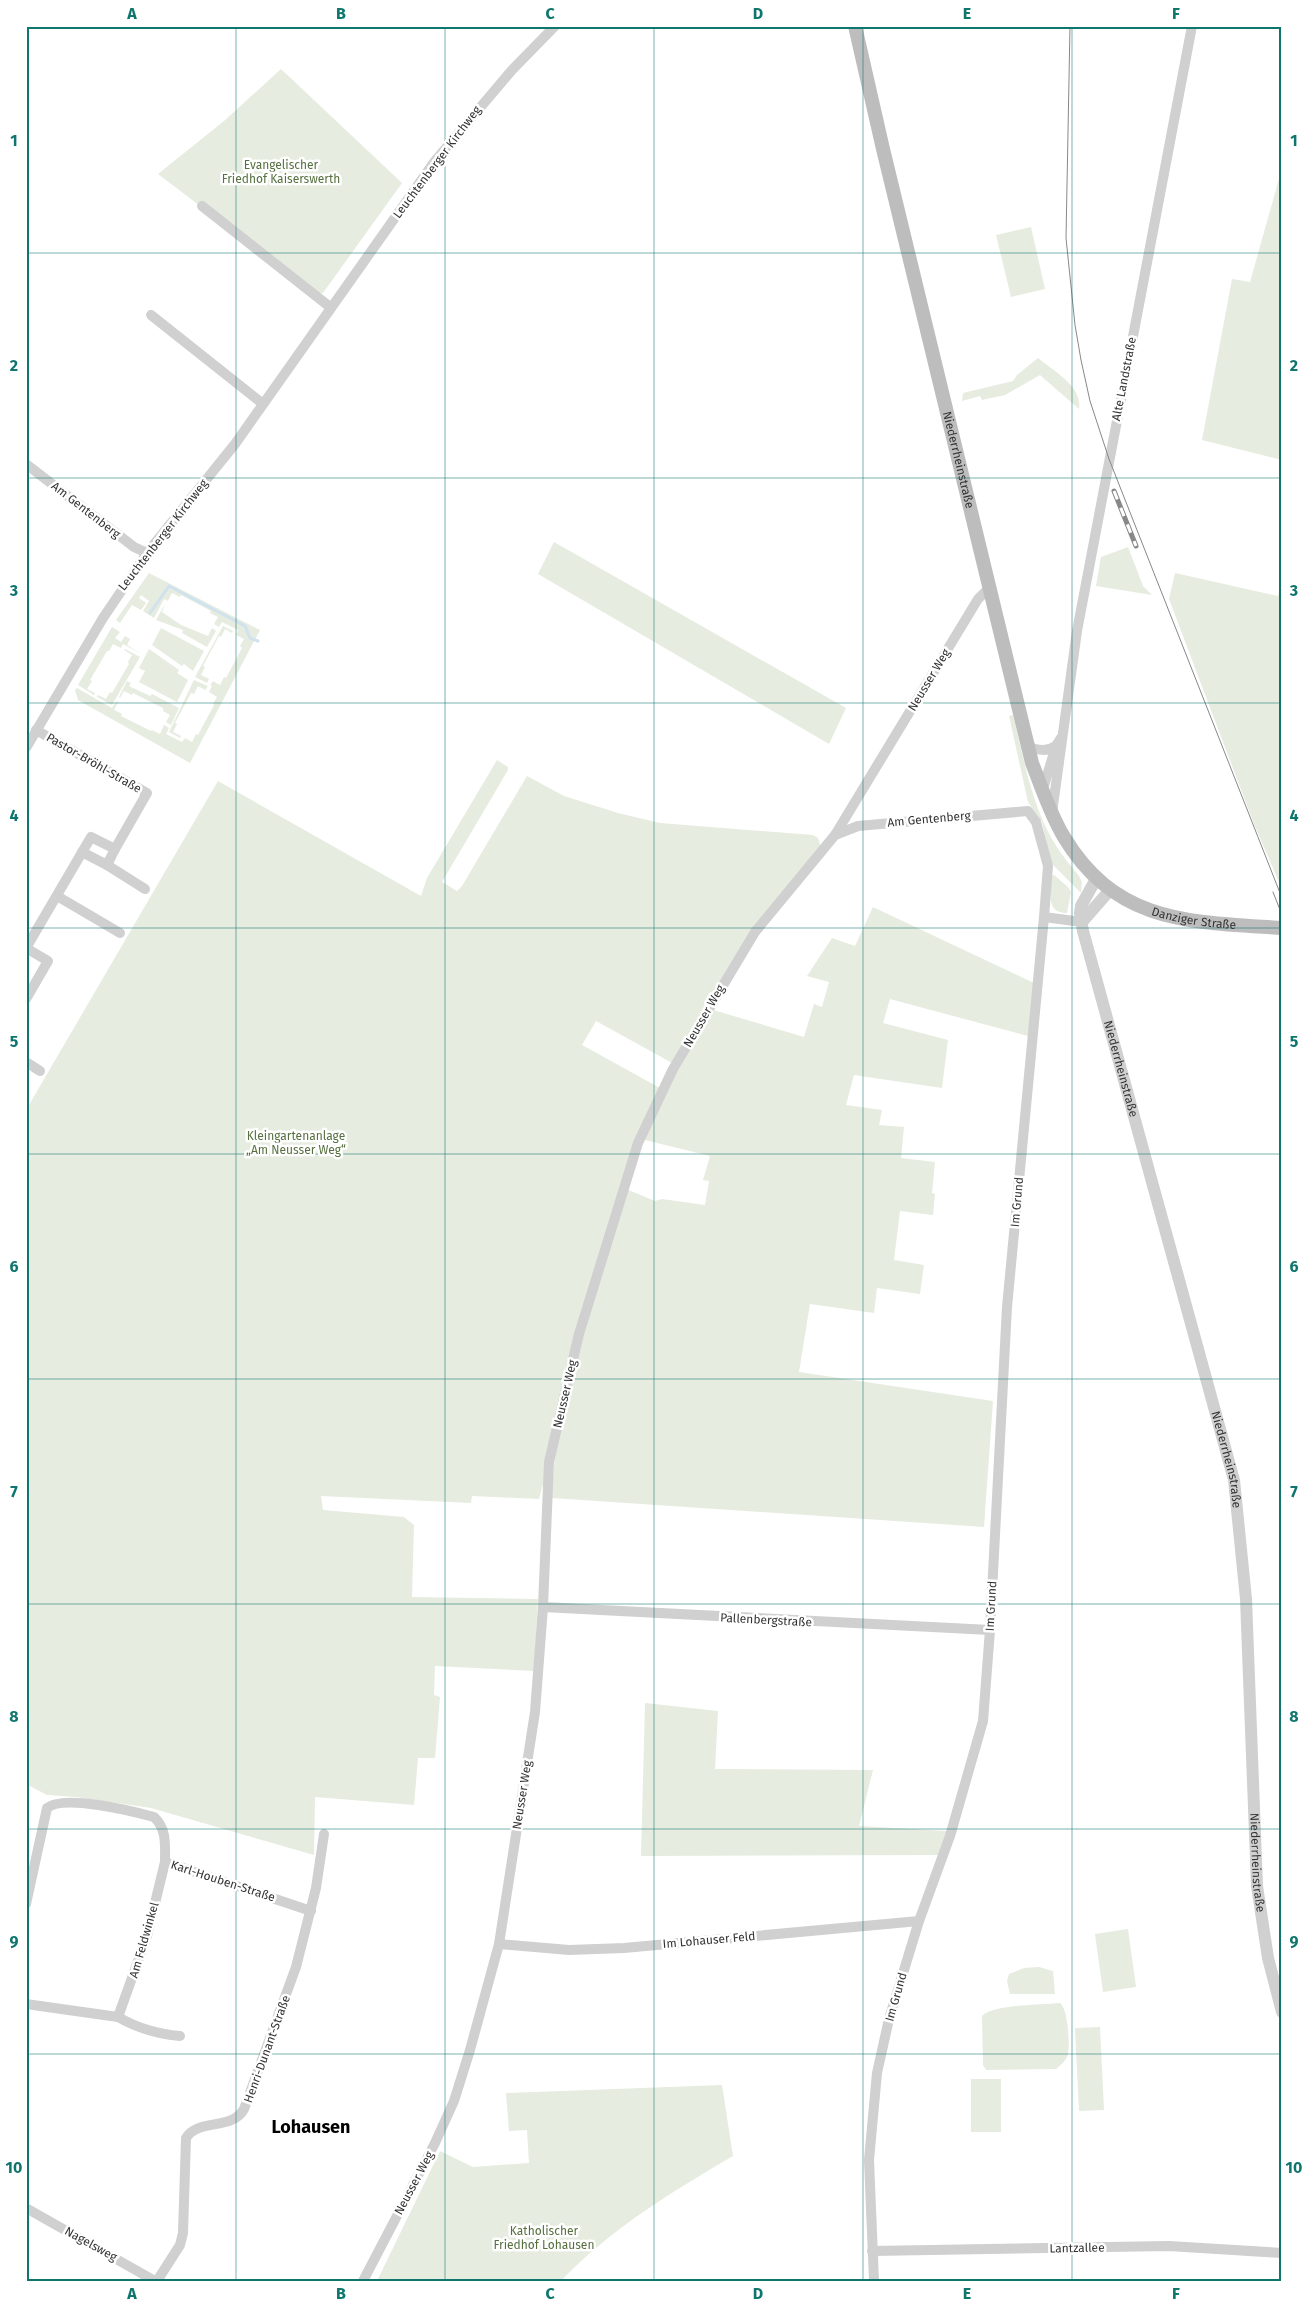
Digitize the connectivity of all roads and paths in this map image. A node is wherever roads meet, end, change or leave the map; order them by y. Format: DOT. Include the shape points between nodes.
graph roads {
  1 [pos="555,26"];
  2 [pos="856,26"];
  3 [pos="1192,26"];
  4 [pos="202,206"];
  5 [pos="330,307"];
  6 [pos="151,315"];
  7 [pos="263,404"];
  8 [pos="26,464"];
  9 [pos="146,553"];
  10 [pos="989,588"];
  11 [pos="36,730"];
  12 [pos="1064,732"];
  13 [pos="1056,746"];
  14 [pos="26,748"];
  15 [pos="1028,748"];
  16 [pos="1043,789"];
  17 [pos="1052,814"];
  18 [pos="836,835"];
  19 [pos="115,849"];
  20 [pos="82,852"];
  21 [pos="107,865"];
  22 [pos="1096,879"];
  23 [pos="145,889"];
  24 [pos="1110,890"];
  25 [pos="57,896"];
  26 [pos="1044,917"];
  27 [pos="1082,922"];
  28 [pos="1282,928"];
  29 [pos="120,933"];
  30 [pos="26,999"];
  31 [pos="26,1062"];
  32 [pos="40,1071"];
  33 [pos="543,1607"];
  34 [pos="990,1630"];
  35 [pos="324,1834"];
  36 [pos="166,1862"];
  37 [pos="26,1904"];
  38 [pos="311,1911"];
  39 [pos="919,1921"];
  40 [pos="499,1944"];
  41 [pos="26,2004"];
  42 [pos="1282,2012"];
  43 [pos="118,2017"];
  44 [pos="180,2036"];
  45 [pos="26,2208"];
  46 [pos="872,2251"];
  47 [pos="1282,2253"];
  48 [pos="156,2281"];
  49 [pos="363,2281"];
  50 [pos="874,2281"];
  1 -- 5 [label="street, Leuchtenberger Kirchweg" via="462,127"];
  2 -- 10 [label="main road, Niederrheinstraße"];
  3 -- 12 [label="street, Alte Landstraße" via="1091,552"];
  4 -- 5 [label="street"];
  5 -- 7 [label="street, Leuchtenberger Kirchweg"];
  6 -- 7 [label="street"];
  7 -- 9 [label="street, Leuchtenberger Kirchweg" via="235,444"];
  8 -- 9 [label="street, Am Gentenberg"];
  9 -- 11 [label="street, Leuchtenberger Kirchweg"];
  10 -- 15 [label="main road, Niederrheinstraße"];
  10 -- 18 [label="street, Neusser Weg" via="978,599"];
  11 -- 14 [label="street, Leuchtenberger Kirchweg"];
  11 -- 19 [label="street, Pastor-Bröhl-Straße" via="147,793"];
  12 -- 13 [label="street, Alte Landstraße"];
  12 -- 17 [label="street, Alte Landstraße"];
  13 -- 15 [label="street" via="1051,750"];
  13 -- 16 [label="street, Alte Landstraße"];
  15 -- 16 [label="main road, Niederrheinstraße"];
  16 -- 17 [label="main road, Niederrheinstraße"];
  17 -- 22 [label="main road, Niederrheinstraße" via="1071,848"];
  18 -- 26 [label="street, Am Gentenberg" via="858,826 1031,813 1046,857 1048,873"];
  18 -- 33 [label="street, Neusser Weg" via="755,932 673,1069 638,1143 579,1334 549,1462"];
  19 -- 20 [label="street" via="91,836"];
  19 -- 21 [label="street, Pastor-Bröhl-Straße"];
  20 -- 21 [label="street"];
  20 -- 25 [label="street"];
  21 -- 23 [label="street"];
  22 -- 24 [label="main road, Niederrheinstraße"];
  22 -- 27 [label="street, Niederrheinstraße" via="1081,906"];
  24 -- 27 [label="street"];
  24 -- 28 [label="main road, Danziger Straße" via="1160,914 1222,924"];
  25 -- 29 [label="street"];
  25 -- 30 [label="street" via="26,948 48,960"];
  26 -- 27 [label="street"];
  26 -- 34 [label="street, Im Grund" via="1007,1307"];
  27 -- 42 [label="street, Niederrheinstraße" via="1101,1002 1234,1480 1246,1599 1257,1886 1268,1958"];
  31 -- 32 [label="street"];
  33 -- 34 [label="street, Pallenbergstraße"];
  33 -- 40 [label="street, Neusser Weg" via="535,1712"];
  34 -- 39 [label="street, Im Grund" via="983,1721 950,1836"];
  35 -- 38 [label="street, Henri-Dunant-Straße"];
  36 -- 37 [label="street, Karl-Houben-Straße" via="164,1832 154,1816 70,1802 52,1804 44,1815"];
  36 -- 38 [label="street, Karl-Houben-Straße"];
  36 -- 43 [label="street, Am Feldwinkel" via="147,1936"];
  38 -- 48 [label="street, Henri-Dunant-Straße" via="292,1980 242,2112 234,2121 194,2130 186,2138 183,2233 180,2245"];
  39 -- 40 [label="street, Im Lohauser Feld" via="624,1948 570,1950"];
  39 -- 46 [label="street, Im Grund" via="889,2019 877,2073 869,2160"];
  40 -- 49 [label="street, Neusser Weg" via="454,2101"];
  41 -- 43 [label="street"];
  43 -- 44 [label="street" via="157,2034"];
  45 -- 48 [label="street, Nagelsweg"];
  46 -- 47 [label="street, Lantzallee" via="1169,2246"];
  46 -- 50 [label="street, Im Grund"];
}
